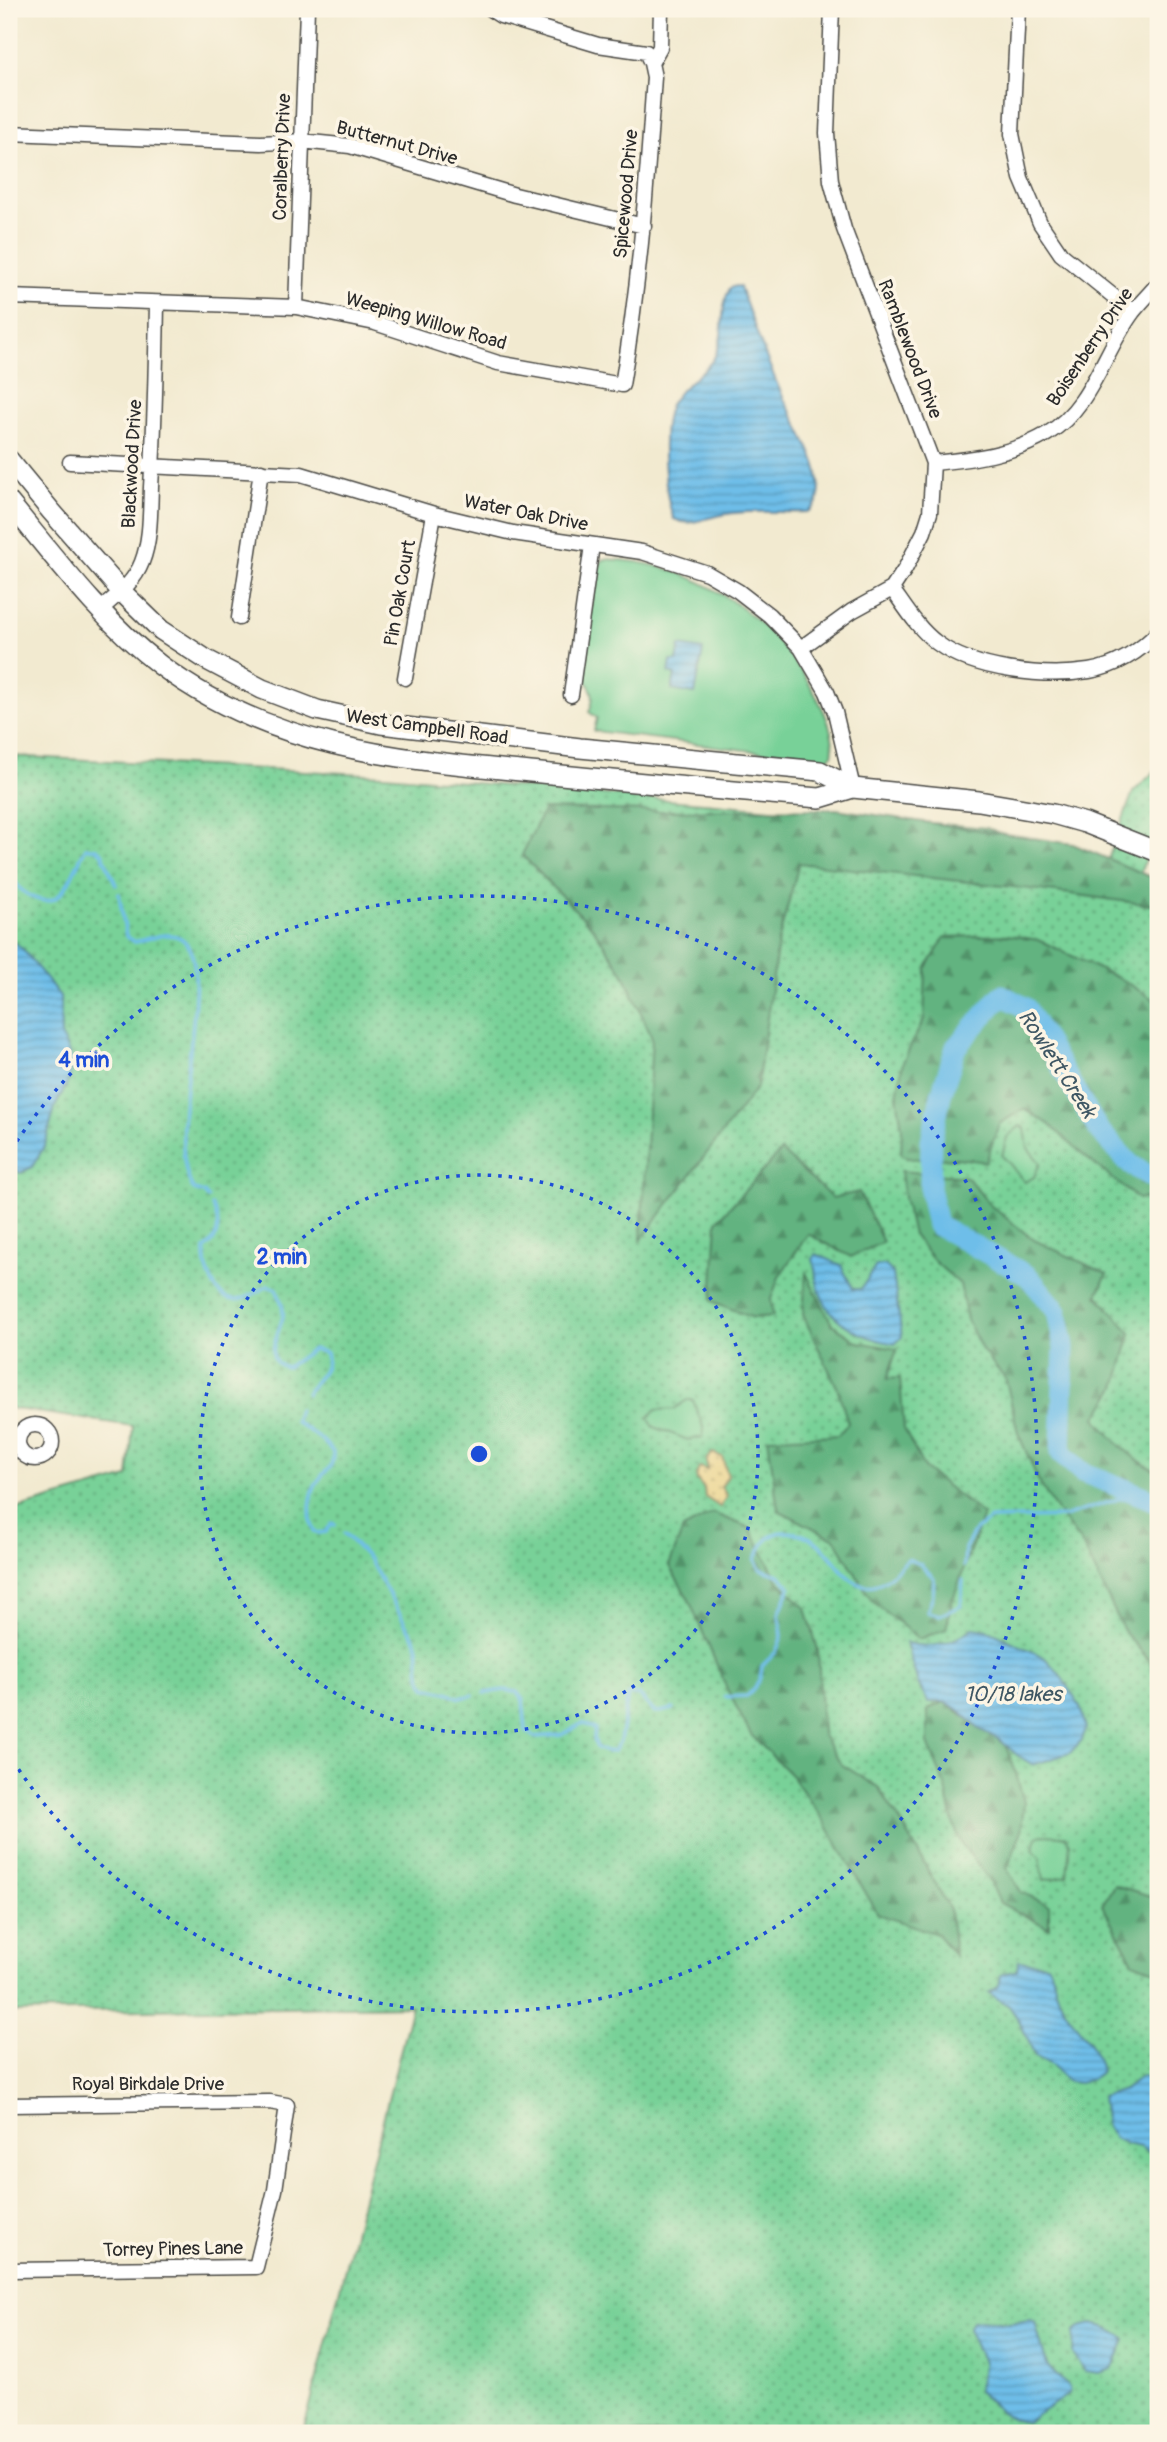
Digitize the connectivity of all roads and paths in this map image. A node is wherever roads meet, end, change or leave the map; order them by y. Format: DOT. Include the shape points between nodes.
graph roads {
  1 [pos="307,9"];
  2 [pos="490,9"];
  3 [pos="662,9"];
  4 [pos="832,9"];
  5 [pos="1018,9"];
  6 [pos="651,63"];
  7 [pos="9,132"];
  8 [pos="301,141"];
  9 [pos="644,226"];
  10 [pos="1158,284"];
  11 [pos="9,297"];
  12 [pos="157,303"];
  13 [pos="296,307"];
  14 [pos="1133,312"];
  15 [pos="622,385"];
  16 [pos="9,460"];
  17 [pos="70,462"];
  18 [pos="933,463"];
  19 [pos="152,467"];
  20 [pos="261,471"];
  21 [pos="9,502"];
  22 [pos="434,514"];
  23 [pos="592,545"];
  24 [pos="892,589"];
  25 [pos="122,592"];
  26 [pos="100,610"];
  27 [pos="239,618"];
  28 [pos="1158,632"];
  29 [pos="801,648"];
  30 [pos="405,678"];
  31 [pos="571,695"];
  32 [pos="853,788"];
  33 [pos="1158,852"];
  34 [pos="9,2105"];
  35 [pos="287,2105"];
  36 [pos="9,2270"];
  1 -- 8 [label="street, Coralberry Drive"];
  2 -- 6 [label="street" via="598,45 646,52"];
  3 -- 6 [label="street, Spicewood Drive" via="660,47"];
  4 -- 18 [label="street, Ramblewood Drive" via="827,133 831,181 844,229"];
  5 -- 14 [label="street" via="1012,134 1021,178 1040,223 1061,254"];
  6 -- 9 [label="street, Spicewood Drive" via="654,77"];
  7 -- 8 [label="street, Butternut Drive" via="261,144"];
  8 -- 9 [label="street, Butternut Drive" via="350,146 515,195"];
  8 -- 13 [label="street, Coralberry Drive"];
  9 -- 15 [label="street, Spicewood Drive"];
  10 -- 14 [label="street, Boisenberry Drive"];
  11 -- 12 [label="street, Weeping Willow Road"];
  12 -- 13 [label="street, Weeping Willow Road"];
  12 -- 19 [label="street, Blackwood Drive"];
  13 -- 15 [label="street, Weeping Willow Road" via="375,323 498,363"];
  14 -- 18 [label="street, Boisenberry Drive" via="1090,388 1059,425 1007,452"];
  16 -- 25 [label="main road, West Campbell Road"];
  17 -- 19 [label="street, Water Oak Drive"];
  18 -- 24 [label="street, Ramblewood Drive" via="924,532"];
  19 -- 20 [label="street, Water Oak Drive"];
  19 -- 25 [label="street, Blackwood Drive" via="148,541 142,562"];
  20 -- 22 [label="street, Water Oak Drive" via="301,474"];
  20 -- 27 [label="street"];
  21 -- 26 [label="main road, West Campbell Road"];
  22 -- 23 [label="street, Water Oak Drive"];
  22 -- 30 [label="street, Pin Oak Court"];
  23 -- 29 [label="street, Water Oak Drive" via="642,552 707,573 769,614"];
  23 -- 31 [label="street"];
  24 -- 28 [label="street" via="936,642 988,665 1065,673 1091,671 1136,651"];
  24 -- 29 [label="street"];
  25 -- 26 [label="street, Blackwood Drive"];
  25 -- 32 [label="main road, West Campbell Road" via="161,630 207,660 261,689 317,710 381,724 820,771"];
  26 -- 32 [label="main road, West Campbell Road" via="159,664 212,699 270,726 334,746 394,757 778,795 820,798"];
  29 -- 32 [label="street, Water Oak Drive" via="835,712"];
  32 -- 33 [label="main road, West Campbell Road" via="1054,814"];
  34 -- 35 [label="street, Royal Birkdale Drive"];
  35 -- 36 [label="street, Torrey Pines Lane" via="275,2190 256,2267"];
}
